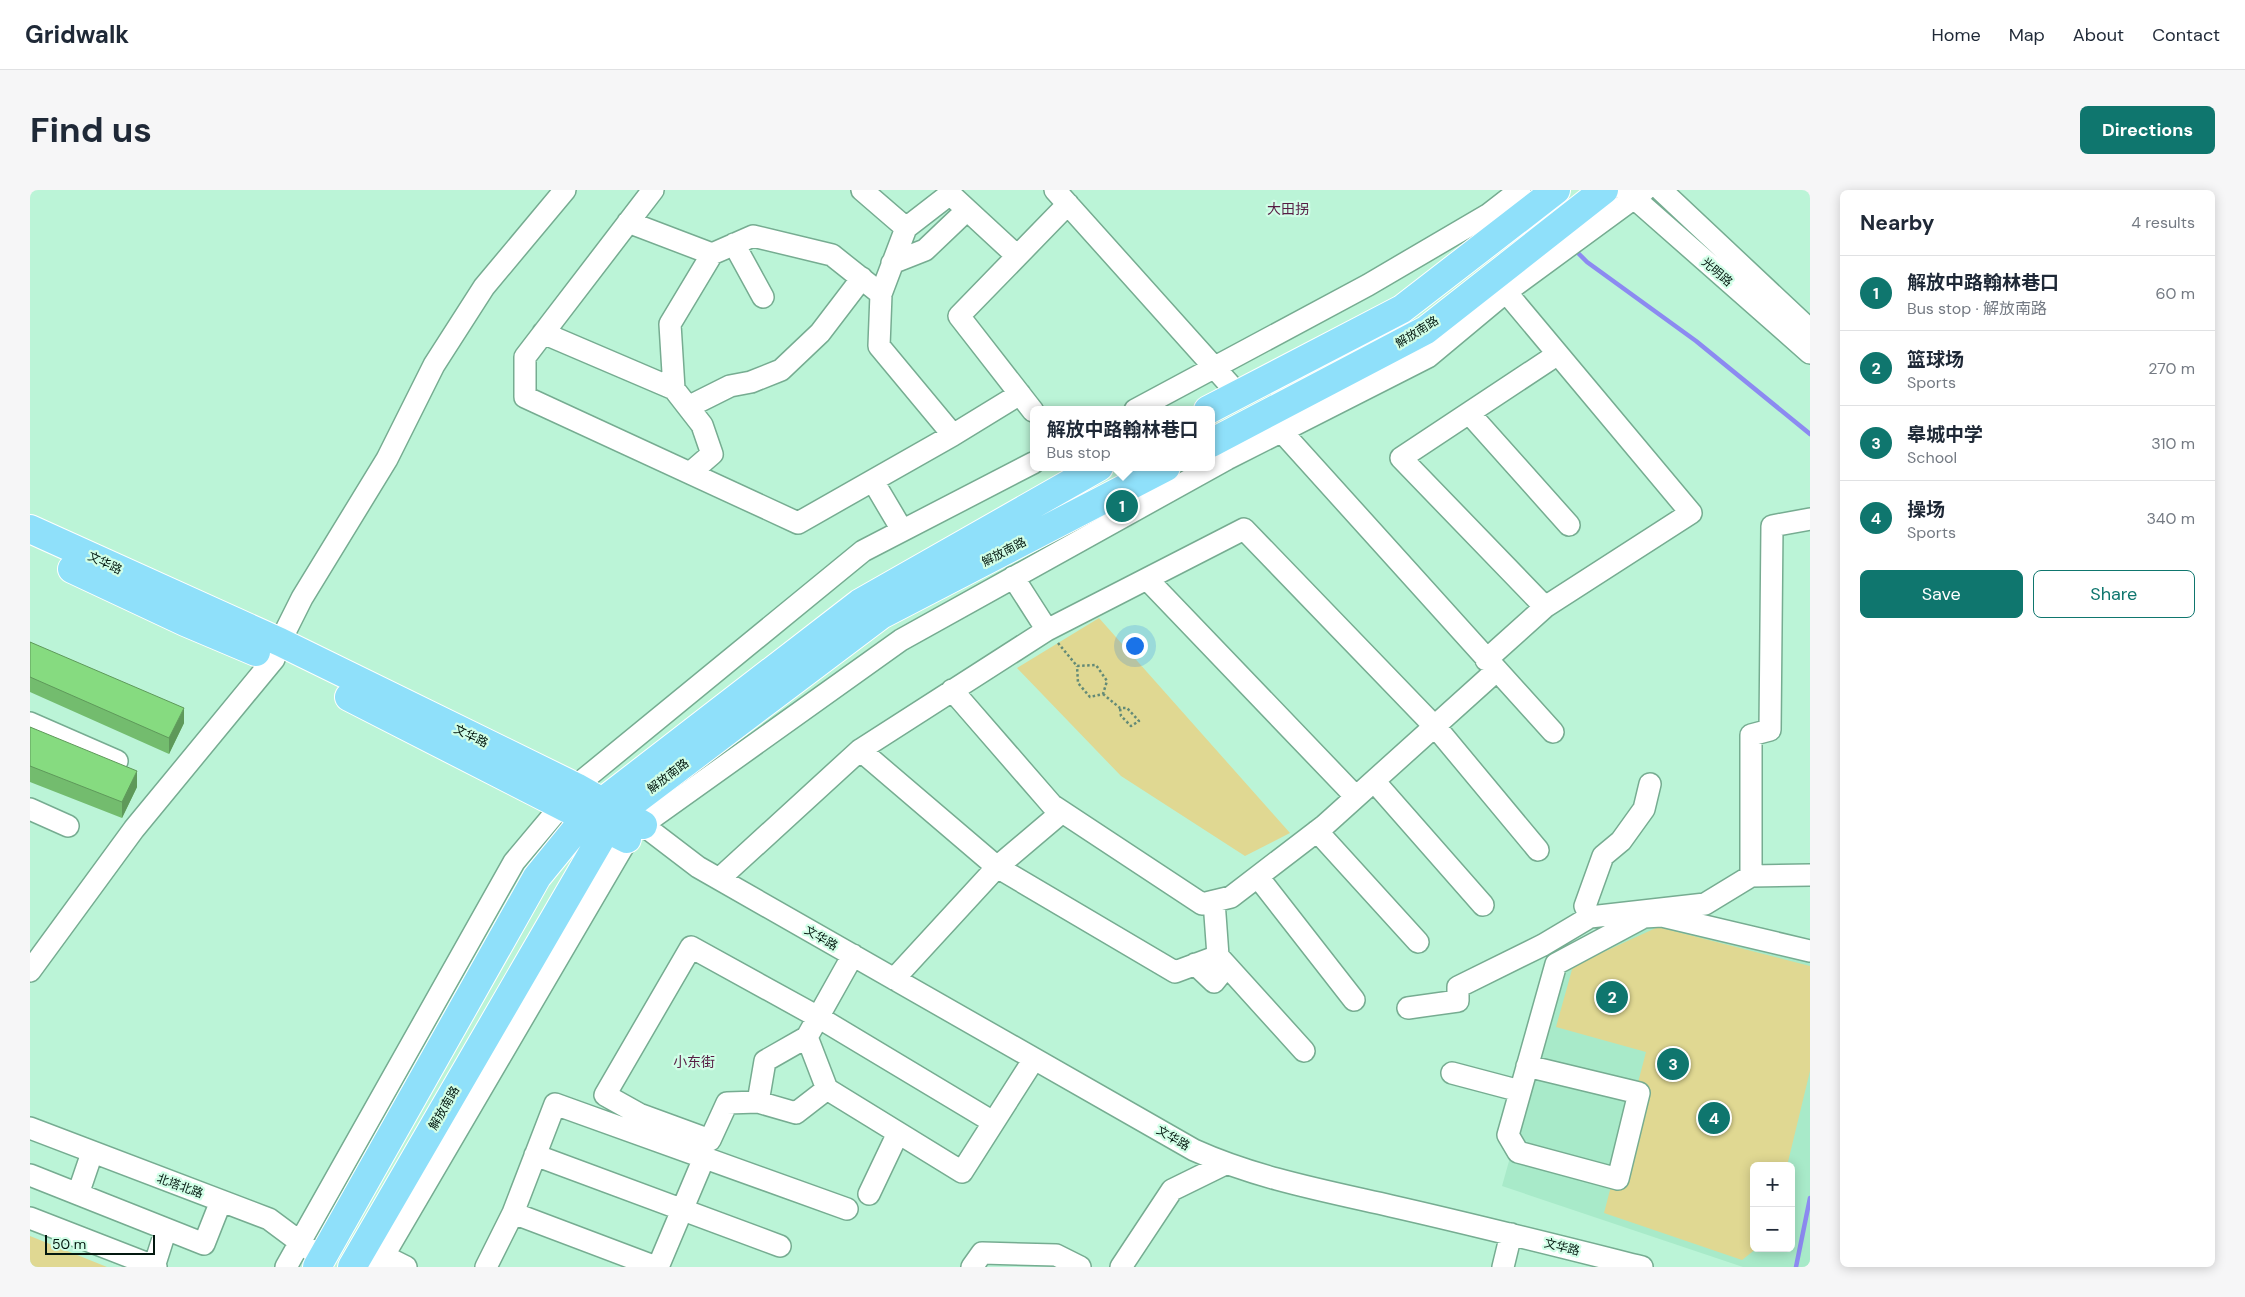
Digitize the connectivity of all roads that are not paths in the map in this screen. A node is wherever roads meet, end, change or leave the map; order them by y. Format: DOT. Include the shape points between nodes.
graph roads {
  1 [pos="565,190"];
  2 [pos="653,190"];
  3 [pos="862,190"];
  4 [pos="1520,190"];
  5 [pos="1556,190"];
  6 [pos="1604,190"];
  7 [pos="1661,190"];
  8 [pos="948,192"];
  9 [pos="1635,193"];
  10 [pos="1061,197"];
  11 [pos="967,210"];
  12 [pos="628,222"];
  13 [pos="906,228"];
  14 [pos="734,244"];
  15 [pos="712,254"];
  16 [pos="1017,256"];
  17 [pos="892,262"];
  18 [pos="862,278"];
  19 [pos="1506,292"];
  20 [pos="881,294"];
  21 [pos="763,297"];
  22 [pos="1810,330"];
  23 [pos="543,333"];
  24 [pos="1810,353"];
  25 [pos="1558,354"];
  26 [pos="1213,368"];
  27 [pos="674,388"];
  28 [pos="1020,394"];
  29 [pos="1239,395"];
  30 [pos="1143,406"];
  31 [pos="688,407"];
  32 [pos="1030,407"];
  33 [pos="1215,407"];
  34 [pos="1469,413"];
  35 [pos="1274,423"];
  36 [pos="953,435"];
  37 [pos="1215,442"];
  38 [pos="1030,465"];
  39 [pos="1215,466"];
  40 [pos="1092,471"];
  41 [pos="1158,471"];
  42 [pos="1205,471"];
  43 [pos="690,473"];
  44 [pos="873,481"];
  45 [pos="1810,519"];
  46 [pos="1569,526"];
  47 [pos="30,529"];
  48 [pos="902,530"];
  49 [pos="30,549"];
  50 [pos="1013,577"];
  51 [pos="1147,579"];
  52 [pos="1545,606"];
  53 [pos="1047,630"];
  54 [pos="277,651"];
  55 [pos="1491,665"];
  56 [pos="952,690"];
  57 [pos="30,724"];
  58 [pos="1435,726"];
  59 [pos="1553,732"];
  60 [pos="860,750"];
  61 [pos="116,762"];
  62 [pos="1374,781"];
  63 [pos="1650,784"];
  64 [pos="569,796"];
  65 [pos="1356,797"];
  66 [pos="30,809"];
  67 [pos="1062,812"];
  68 [pos="614,820"];
  69 [pos="68,826"];
  70 [pos="1317,831"];
  71 [pos="1538,850"];
  72 [pos="997,867"];
  73 [pos="1810,875"];
  74 [pos="1258,876"];
  75 [pos="1750,876"];
  76 [pos="719,879"];
  77 [pos="1214,901"];
  78 [pos="1483,905"];
  79 [pos="1590,917"];
  80 [pos="1418,942"];
  81 [pos="1810,952"];
  82 [pos="852,955"];
  83 [pos="1222,961"];
  84 [pos="30,970"];
  85 [pos="894,979"];
  86 [pos="1354,1000"];
  87 [pos="1408,1008"];
  88 [pos="818,1017"];
  89 [pos="808,1037"];
  90 [pos="1304,1051"];
  91 [pos="1034,1059"];
  92 [pos="1527,1066"];
  93 [pos="1452,1073"];
  94 [pos="827,1089"];
  95 [pos="1520,1091"];
  96 [pos="758,1102"];
  97 [pos="993,1122"];
  98 [pos="30,1128"];
  99 [pos="898,1132"];
  100 [pos="92,1154"];
  101 [pos="535,1155"];
  102 [pos="704,1158"];
  103 [pos="1225,1164"];
  104 [pos="30,1175"];
  105 [pos="78,1194"];
  106 [pos="869,1194"];
  107 [pos="221,1201"];
  108 [pos="847,1209"];
  109 [pos="682,1210"];
  110 [pos="513,1213"];
  111 [pos="30,1218"];
  112 [pos="166,1229"];
  113 [pos="1512,1234"];
  114 [pos="300,1242"];
  115 [pos="780,1246"];
  116 [pos="380,1261"];
  117 [pos="320,1263"];
  118 [pos="494,1265"];
  119 [pos="155,1267"];
  120 [pos="286,1267"];
  121 [pos="352,1267"];
  122 [pos="406,1267"];
  123 [pos="657,1267"];
  124 [pos="972,1267"];
  125 [pos="1080,1267"];
  126 [pos="1121,1267"];
  127 [pos="1503,1267"];
  128 [pos="1642,1267"];
  1 -- 54 [label="street" via="484,287 439,357 387,459 302,598"];
  2 -- 12 [label="street"];
  3 -- 13 [label="street"];
  4 -- 26 [label="street" via="1489,214 1368,285"];
  5 -- 29 [label="main road" via="1402,309"];
  6 -- 35 [label="main road, 解放南路" via="1426,330"];
  7 -- 22 [label="street, 光明路"];
  8 -- 11 [label="street"];
  8 -- 13 [label="street"];
  9 -- 19 [label="street"];
  9 -- 24 [label="street, 光明路"];
  10 -- 16 [label="street"];
  10 -- 26 [label="street"];
  11 -- 16 [label="street"];
  11 -- 17 [label="street" via="925,250"];
  12 -- 15 [label="street"];
  12 -- 23 [label="street"];
  13 -- 17 [label="street"];
  14 -- 15 [label="street"];
  14 -- 18 [label="street" via="752,236 832,255"];
  14 -- 21 [label="street"];
  15 -- 27 [label="street" via="670,324"];
  16 -- 28 [label="street" via="959,316"];
  17 -- 20 [label="street"];
  18 -- 20 [label="street"];
  18 -- 31 [label="street" via="820,333 780,370 752,382 730,386"];
  19 -- 25 [label="street"];
  19 -- 35 [label="street" via="1428,357"];
  20 -- 36 [label="street" via="878,346"];
  23 -- 27 [label="street"];
  23 -- 43 [label="street" via="524,357 525,397"];
  25 -- 34 [label="street"];
  25 -- 52 [label="street" via="1691,513"];
  26 -- 29 [label="street"];
  26 -- 30 [label="street"];
  27 -- 31 [label="street"];
  28 -- 32 [label="street"];
  28 -- 36 [label="street"];
  29 -- 33 [label="main road"];
  31 -- 43 [label="street" via="702,425 712,454"];
  34 -- 46 [label="street"];
  34 -- 52 [label="street" via="1401,458"];
  35 -- 37 [label="main road, 解放南路"];
  35 -- 39 [label="street"];
  35 -- 55 [label="street"];
  36 -- 44 [label="street"];
  38 -- 48 [label="street"];
  40 -- 68 [label="main road, 解放南路" via="860,603"];
  41 -- 68 [label="main road, 解放南路" via="881,615"];
  42 -- 50 [label="street"];
  43 -- 44 [label="street" via="798,523"];
  44 -- 48 [label="street"];
  45 -- 75 [label="street" via="1772,526 1770,730 1751,735"];
  47 -- 54 [label="main road, 文华路"];
  48 -- 64 [label="street" via="863,551 582,780"];
  49 -- 54 [label="main road, 文华路" via="186,622"];
  50 -- 53 [label="street"];
  50 -- 68 [label="street" via="901,640"];
  51 -- 53 [label="street"];
  51 -- 58 [label="street" via="1244,529"];
  51 -- 65 [label="street"];
  52 -- 55 [label="street"];
  53 -- 56 [label="street"];
  54 -- 64 [label="main road, 文华路"];
  54 -- 84 [label="street" via="134,830"];
  55 -- 58 [label="street"];
  55 -- 59 [label="street"];
  56 -- 60 [label="street"];
  56 -- 67 [label="street" via="1052,805"];
  57 -- 61 [label="street"];
  58 -- 62 [label="street"];
  58 -- 71 [label="street"];
  60 -- 72 [label="street"];
  60 -- 76 [label="street"];
  62 -- 65 [label="street"];
  62 -- 78 [label="street"];
  63 -- 79 [label="street" via="1644,809 1622,841 1603,856 1585,906"];
  64 -- 68 [label="main road, 文华路"];
  64 -- 114 [label="street" via="514,862"];
  65 -- 70 [label="street"];
  66 -- 69 [label="street"];
  67 -- 72 [label="street"];
  67 -- 77 [label="street" via="1202,904"];
  68 -- 76 [label="street, 文华路"];
  68 -- 116 [label="street"];
  68 -- 117 [label="main road, 解放南路" via="537,877"];
  68 -- 121 [label="main road, 解放南路"];
  70 -- 74 [label="street"];
  70 -- 80 [label="street"];
  72 -- 83 [label="street" via="1174,972 1195,964"];
  72 -- 85 [label="street"];
  73 -- 75 [label="street"];
  74 -- 77 [label="street" via="1231,897"];
  74 -- 86 [label="street"];
  75 -- 79 [label="street" via="1705,904"];
  76 -- 82 [label="street, 文华路"];
  77 -- 83 [label="street"];
  79 -- 87 [label="street" via="1543,945 1458,987 1458,1001"];
  81 -- 92 [label="street" via="1662,916 1644,917 1556,964"];
  82 -- 85 [label="street, 文华路"];
  82 -- 88 [label="street"];
  83 -- 90 [label="street"];
  85 -- 91 [label="street, 文华路"];
  88 -- 89 [label="street"];
  88 -- 96 [label="street" via="692,947 605,1095 639,1114 710,1140 727,1103"];
  88 -- 97 [label="street"];
  89 -- 94 [label="street"];
  89 -- 96 [label="street" via="765,1061"];
  91 -- 97 [label="street"];
  91 -- 103 [label="street, 文华路" via="1194,1150"];
  92 -- 95 [label="street"];
  92 -- 95 [label="street" via="1639,1094 1618,1179 1518,1152 1508,1134"];
  93 -- 95 [label="street"];
  94 -- 96 [label="street" via="796,1113"];
  94 -- 99 [label="street"];
  97 -- 99 [label="street" via="962,1172"];
  98 -- 100 [label="street, 北塔北路"];
  99 -- 106 [label="street"];
  100 -- 105 [label="street"];
  100 -- 107 [label="street, 北塔北路"];
  101 -- 102 [label="street" via="555,1104"];
  101 -- 109 [label="street"];
  101 -- 110 [label="street"];
  102 -- 108 [label="street"];
  102 -- 109 [label="street"];
  103 -- 113 [label="street, 文华路"];
  103 -- 126 [label="street" via="1172,1190"];
  104 -- 105 [label="street"];
  105 -- 112 [label="street"];
  107 -- 112 [label="street" via="204,1244"];
  107 -- 114 [label="street, 北塔北路" via="269,1219"];
  109 -- 115 [label="street"];
  109 -- 123 [label="street"];
  110 -- 118 [label="street"];
  110 -- 123 [label="street"];
  111 -- 119 [label="street"];
  112 -- 119 [label="street"];
  113 -- 127 [label="street"];
  113 -- 128 [label="street, 文华路"];
  114 -- 117 [label="street, 北塔北路"];
  114 -- 120 [label="street"];
  116 -- 122 [label="street"];
  124 -- 125 [label="street" via="982,1253 1056,1255"];
}
